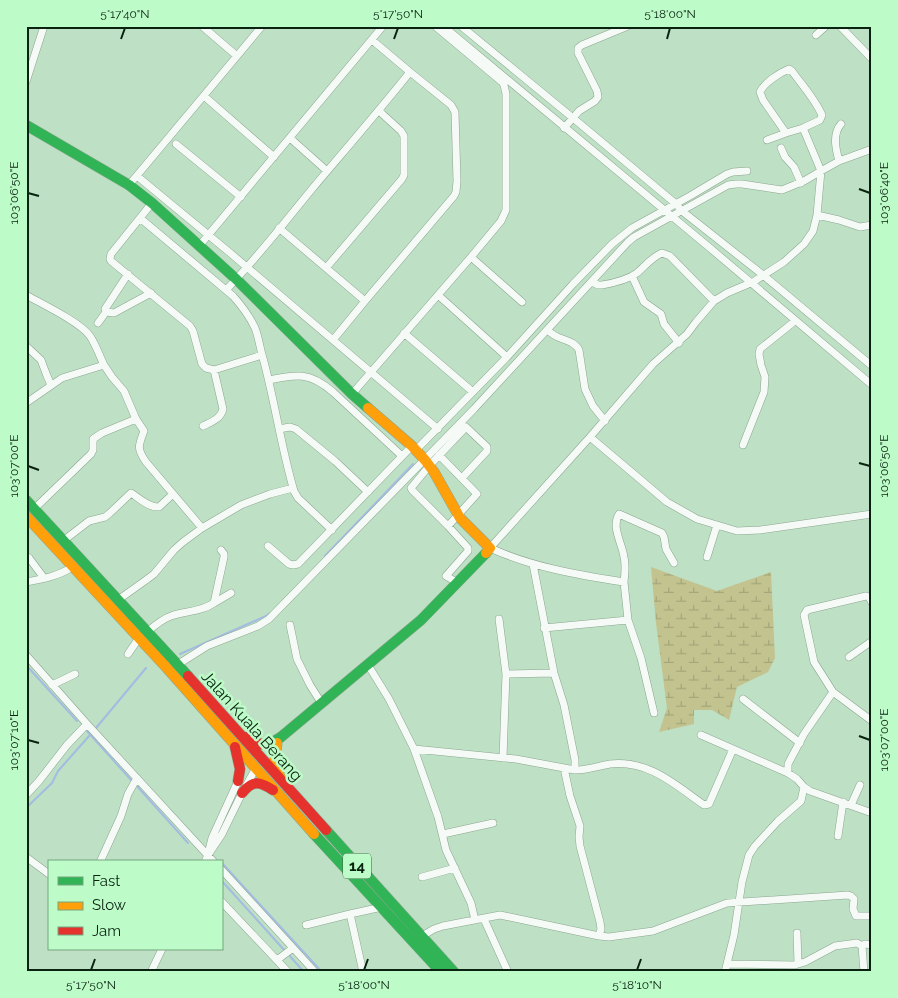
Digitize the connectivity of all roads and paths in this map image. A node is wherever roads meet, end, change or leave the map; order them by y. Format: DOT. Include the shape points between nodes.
graph roads {
  1 [pos="44,26"];
  2 [pos="202,26"];
  3 [pos="262,26"];
  4 [pos="384,26"];
  5 [pos="435,26"];
  6 [pos="443,26"];
  7 [pos="462,26"];
  8 [pos="628,26"];
  9 [pos="826,26"];
  10 [pos="840,26"];
  11 [pos="816,35"];
  12 [pos="372,40"];
  13 [pos="237,56"];
  14 [pos="872,59"];
  15 [pos="410,72"];
  16 [pos="26,82"];
  17 [pos="204,96"];
  18 [pos="379,111"];
  19 [pos="573,118"];
  20 [pos="841,124"];
  21 [pos="26,125"];
  22 [pos="564,128"];
  23 [pos="803,128"];
  24 [pos="786,133"];
  25 [pos="290,138"];
  26 [pos="767,140"];
  27 [pos="176,144"];
  28 [pos="781,148"];
  29 [pos="872,149"];
  30 [pos="274,157"];
  31 [pos="839,162"];
  32 [pos="821,170"];
  33 [pos="327,171"];
  34 [pos="747,171"];
  35 [pos="137,176"];
  36 [pos="733,178"];
  37 [pos="801,183"];
  38 [pos="130,185"];
  39 [pos="241,196"];
  40 [pos="152,203"];
  41 [pos="679,207"];
  42 [pos="668,214"];
  43 [pos="817,215"];
  44 [pos="140,218"];
  45 [pos="872,225"];
  46 [pos="279,228"];
  47 [pos="209,235"];
  48 [pos="200,245"];
  49 [pos="471,257"];
  50 [pos="248,267"];
  51 [pos="326,268"];
  52 [pos="128,274"];
  53 [pos="632,276"];
  54 [pos="763,276"];
  55 [pos="236,279"];
  56 [pos="585,283"];
  57 [pos="752,283"];
  58 [pos="226,290"];
  59 [pos="151,293"];
  60 [pos="438,295"];
  61 [pos="26,296"];
  62 [pos="365,301"];
  63 [pos="522,302"];
  64 [pos="714,302"];
  65 [pos="106,312"];
  66 [pos="795,321"];
  67 [pos="98,323"];
  68 [pos="548,330"];
  69 [pos="404,333"];
  70 [pos="333,340"];
  71 [pos="679,342"];
  72 [pos="26,346"];
  73 [pos="262,355"];
  74 [pos="507,357"];
  75 [pos="104,365"];
  76 [pos="872,366"];
  77 [pos="214,370"];
  78 [pos="371,373"];
  79 [pos="269,380"];
  80 [pos="52,385"];
  81 [pos="872,385"];
  82 [pos="474,392"];
  83 [pos="352,394"];
  84 [pos="26,403"];
  85 [pos="136,419"];
  86 [pos="605,421"];
  87 [pos="203,426"];
  88 [pos="279,429"];
  89 [pos="438,429"];
  90 [pos="590,437"];
  91 [pos="743,444"];
  92 [pos="414,448"];
  93 [pos="439,455"];
  94 [pos="402,456"];
  95 [pos="427,463"];
  96 [pos="462,478"];
  97 [pos="293,488"];
  98 [pos="368,492"];
  99 [pos="173,494"];
  100 [pos="26,500"];
  101 [pos="30,512"];
  102 [pos="872,514"];
  103 [pos="458,516"];
  104 [pos="717,525"];
  105 [pos="448,526"];
  106 [pos="202,528"];
  107 [pos="332,530"];
  108 [pos="63,541"];
  109 [pos="268,546"];
  110 [pos="490,548"];
  111 [pos="221,550"];
  112 [pos="26,556"];
  113 [pos="707,557"];
  114 [pos="674,563"];
  115 [pos="533,564"];
  116 [pos="72,567"];
  117 [pos="44,578"];
  118 [pos="26,582"];
  119 [pos="624,582"];
  120 [pos="458,583"];
  121 [pos="231,593"];
  122 [pos="118,600"];
  123 [pos="214,603"];
  124 [pos="872,603"];
  125 [pos="499,619"];
  126 [pos="628,620"];
  127 [pos="290,625"];
  128 [pos="544,628"];
  129 [pos="143,635"];
  130 [pos="872,641"];
  131 [pos="128,654"];
  132 [pos="26,655"];
  133 [pos="850,657"];
  134 [pos="178,665"];
  135 [pos="368,665"];
  136 [pos="554,673"];
  137 [pos="75,674"];
  138 [pos="506,674"];
  139 [pos="52,685"];
  140 [pos="833,692"];
  141 [pos="743,699"];
  142 [pos="322,704"];
  143 [pos="654,713"];
  144 [pos="871,720"];
  145 [pos="87,724"];
  146 [pos="237,731"];
  147 [pos="701,735"];
  148 [pos="276,742"];
  149 [pos="800,743"];
  150 [pos="234,744"];
  151 [pos="414,749"];
  152 [pos="733,749"];
  153 [pos="503,758"];
  154 [pos="256,761"];
  155 [pos="564,768"];
  156 [pos="575,770"];
  157 [pos="788,774"];
  158 [pos="137,778"];
  159 [pos="238,781"];
  160 [pos="282,782"];
  161 [pos="860,785"];
  162 [pos="804,787"];
  163 [pos="242,793"];
  164 [pos="277,793"];
  165 [pos="26,795"];
  166 [pos="843,802"];
  167 [pos="851,805"];
  168 [pos="872,814"];
  169 [pos="494,823"];
  170 [pos="443,834"];
  171 [pos="838,836"];
  172 [pos="26,857"];
  173 [pos="207,858"];
  174 [pos="101,860"];
  175 [pos="455,868"];
  176 [pos="222,871"];
  177 [pos="48,873"];
  178 [pos="422,877"];
  179 [pos="222,901"];
  180 [pos="739,902"];
  181 [pos="382,907"];
  182 [pos="350,914"];
  183 [pos="872,916"];
  184 [pos="484,919"];
  185 [pos="475,920"];
  186 [pos="306,925"];
  187 [pos="797,933"];
  188 [pos="422,936"];
  189 [pos="600,936"];
  190 [pos="872,945"];
  191 [pos="862,946"];
  192 [pos="291,949"];
  193 [pos="161,950"];
  194 [pos="277,960"];
  195 [pos="728,964"];
  196 [pos="796,967"];
  197 [pos="780,968"];
  198 [pos="150,972"];
  199 [pos="288,972"];
  200 [pos="315,972"];
  201 [pos="362,972"];
  202 [pos="441,972"];
  203 [pos="454,972"];
  204 [pos="508,972"];
  205 [pos="725,972"];
  206 [pos="864,972"];
  1 -- 16 [label="street"];
  2 -- 13 [label="street"];
  3 -- 13 [label="street"];
  4 -- 12 [label="street"];
  5 -- 49 [label="street" via="502,82 506,89 506,210 501,221"];
  6 -- 22 [label="street"];
  7 -- 19 [label="street"];
  8 -- 19 [label="street" via="578,48 598,97"];
  9 -- 11 [label="street"];
  10 -- 14 [label="street"];
  12 -- 15 [label="street"];
  12 -- 25 [label="street"];
  13 -- 17 [label="street"];
  15 -- 18 [label="street"];
  15 -- 62 [label="street" via="455,112 456,192"];
  17 -- 30 [label="street"];
  17 -- 35 [label="street"];
  18 -- 33 [label="street"];
  18 -- 51 [label="street" via="404,136 404,175"];
  19 -- 22 [label="street"];
  19 -- 41 [label="street"];
  20 -- 31 [label="street" via="836,135"];
  21 -- 38 [label="main road"];
  22 -- 42 [label="street"];
  23 -- 24 [label="street"];
  23 -- 24 [label="street" via="820,120 822,115 792,71 787,69 760,92"];
  23 -- 32 [label="street"];
  24 -- 26 [label="street"];
  25 -- 30 [label="street"];
  25 -- 33 [label="street"];
  27 -- 39 [label="street"];
  28 -- 37 [label="street"];
  29 -- 31 [label="street"];
  30 -- 39 [label="street"];
  31 -- 32 [label="street"];
  32 -- 37 [label="street"];
  32 -- 43 [label="street"];
  33 -- 46 [label="street"];
  34 -- 36 [label="street"];
  35 -- 38 [label="street"];
  35 -- 47 [label="street"];
  36 -- 37 [label="street" via="742,184 782,190"];
  36 -- 41 [label="street" via="722,188"];
  36 -- 41 [label="street" via="719,178"];
  38 -- 40 [label="main road"];
  39 -- 47 [label="street"];
  40 -- 44 [label="street"];
  40 -- 48 [label="main road"];
  41 -- 42 [label="street"];
  41 -- 54 [label="street"];
  42 -- 56 [label="street" via="631,240"];
  42 -- 56 [label="street" via="632,228 612,244"];
  42 -- 57 [label="street"];
  43 -- 45 [label="street" via="860,228"];
  43 -- 54 [label="street" via="813,231 804,244"];
  44 -- 52 [label="street" via="110,257"];
  44 -- 58 [label="street"];
  46 -- 50 [label="street"];
  46 -- 51 [label="street"];
  47 -- 48 [label="street"];
  47 -- 50 [label="street"];
  48 -- 55 [label="main road"];
  49 -- 60 [label="street"];
  49 -- 63 [label="street"];
  50 -- 55 [label="street"];
  50 -- 70 [label="street"];
  51 -- 62 [label="street"];
  52 -- 59 [label="street"];
  52 -- 65 [label="street"];
  53 -- 56 [label="street" via="602,285"];
  53 -- 64 [label="street" via="655,256 666,254"];
  53 -- 71 [label="street" via="644,302 661,314 664,324"];
  54 -- 57 [label="street"];
  54 -- 76 [label="street"];
  55 -- 58 [label="street"];
  55 -- 83 [label="main road"];
  56 -- 68 [label="street"];
  56 -- 74 [label="street"];
  57 -- 64 [label="street"];
  57 -- 66 [label="street"];
  58 -- 73 [label="street" via="237,300 254,327"];
  59 -- 65 [label="street" via="114,313"];
  59 -- 77 [label="street" via="190,326 202,364"];
  60 -- 69 [label="street"];
  60 -- 74 [label="street"];
  61 -- 75 [label="street" via="88,334"];
  62 -- 70 [label="street"];
  64 -- 71 [label="street"];
  65 -- 67 [label="street"];
  66 -- 81 [label="street"];
  66 -- 91 [label="street" via="759,351 765,377 764,392"];
  68 -- 86 [label="street" via="578,347 585,388"];
  68 -- 95 [label="street"];
  69 -- 78 [label="street"];
  69 -- 82 [label="street"];
  70 -- 78 [label="street"];
  71 -- 86 [label="street" via="654,364"];
  72 -- 80 [label="street" via="41,360"];
  73 -- 77 [label="street"];
  73 -- 79 [label="street"];
  74 -- 82 [label="street"];
  75 -- 80 [label="street"];
  75 -- 85 [label="street" via="124,391"];
  77 -- 87 [label="street" via="223,409 220,416"];
  78 -- 83 [label="street"];
  78 -- 89 [label="street"];
  79 -- 88 [label="street"];
  79 -- 94 [label="street" via="300,375 321,383"];
  80 -- 84 [label="street"];
  82 -- 89 [label="street"];
  83 -- 92 [label="main road"];
  85 -- 99 [label="street" via="144,431 140,453"];
  85 -- 101 [label="street" via="93,439 91,454"];
  86 -- 90 [label="street"];
  88 -- 97 [label="street"];
  88 -- 98 [label="street" via="296,429"];
  89 -- 92 [label="street"];
  90 -- 104 [label="street" via="666,502 697,519"];
  90 -- 110 [label="street"];
  92 -- 94 [label="street"];
  92 -- 95 [label="main road"];
  93 -- 95 [label="street"];
  93 -- 96 [label="street"];
  93 -- 96 [label="street" via="466,427 487,447 487,452"];
  94 -- 98 [label="street"];
  95 -- 103 [label="main road"];
  95 -- 105 [label="street" via="412,490"];
  95 -- 134 [label="street" via="270,620 207,646"];
  96 -- 103 [label="street" via="477,494"];
  97 -- 106 [label="street" via="242,505"];
  97 -- 107 [label="street" via="298,498"];
  98 -- 107 [label="street"];
  99 -- 106 [label="street"];
  99 -- 108 [label="street" via="156,508 131,493 105,518 88,521"];
  100 -- 101 [label="main road, Jalan Kuala Berang / 14"];
  101 -- 108 [label="main road, Jalan Kuala Berang / 14"];
  101 -- 116 [label="main road, Jalan Kuala Berang / 14"];
  102 -- 104 [label="street" via="751,531"];
  103 -- 105 [label="street"];
  103 -- 110 [label="main road"];
  104 -- 113 [label="street"];
  105 -- 120 [label="street" via="468,550 446,576"];
  106 -- 122 [label="street" via="179,546 154,574"];
  107 -- 109 [label="street" via="295,565 289,564"];
  108 -- 122 [label="main road, Jalan Kuala Berang / 14"];
  110 -- 115 [label="street"];
  110 -- 120 [label="main road"];
  111 -- 123 [label="street" via="224,557"];
  112 -- 117 [label="street"];
  114 -- 119 [label="street" via="662,533 619,514 617,534 624,557"];
  115 -- 119 [label="street"];
  115 -- 128 [label="street"];
  116 -- 117 [label="street"];
  116 -- 129 [label="main road, Jalan Kuala Berang / 14"];
  117 -- 118 [label="street"];
  119 -- 126 [label="street"];
  120 -- 135 [label="main road"];
  121 -- 123 [label="street"];
  122 -- 129 [label="main road, Jalan Kuala Berang / 14"];
  123 -- 129 [label="street" via="196,611 170,616"];
  124 -- 140 [label="street" via="866,596 805,612 814,662"];
  125 -- 138 [label="street"];
  126 -- 128 [label="street"];
  126 -- 143 [label="street"];
  127 -- 142 [label="street" via="299,664"];
  128 -- 136 [label="street"];
  129 -- 131 [label="street"];
  129 -- 134 [label="main road, Jalan Kuala Berang / 14"];
  129 -- 150 [label="main road, Jalan Kuala Berang / 14"];
  130 -- 133 [label="street"];
  132 -- 139 [label="street"];
  134 -- 146 [label="main road, Jalan Kuala Berang / 14"];
  135 -- 142 [label="main road"];
  135 -- 151 [label="street"];
  136 -- 138 [label="street"];
  136 -- 156 [label="street" via="576,760"];
  137 -- 139 [label="street"];
  138 -- 153 [label="street"];
  139 -- 145 [label="street"];
  140 -- 144 [label="street"];
  140 -- 149 [label="street"];
  141 -- 149 [label="street"];
  142 -- 148 [label="main road"];
  145 -- 158 [label="street"];
  145 -- 165 [label="street"];
  146 -- 148 [label="main road" via="251,741"];
  146 -- 154 [label="main road, Jalan Kuala Berang / 14"];
  147 -- 152 [label="street"];
  148 -- 154 [label="main road"];
  148 -- 160 [label="main road" via="275,760"];
  149 -- 157 [label="street" via="788,764"];
  150 -- 154 [label="main road, Jalan Kuala Berang / 14"];
  150 -- 159 [label="main road" via="240,769"];
  151 -- 153 [label="street"];
  151 -- 170 [label="street"];
  152 -- 156 [label="street" via="709,804 704,805 660,774 643,767 610,764"];
  152 -- 157 [label="street"];
  153 -- 155 [label="street"];
  154 -- 159 [label="street"];
  154 -- 160 [label="main road, Jalan Kuala Berang / 14"];
  154 -- 163 [label="street"];
  154 -- 164 [label="main road, Jalan Kuala Berang / 14"];
  155 -- 156 [label="street"];
  155 -- 189 [label="street" via="580,826 580,846 600,922"];
  157 -- 162 [label="street"];
  158 -- 173 [label="street"];
  158 -- 174 [label="street"];
  159 -- 173 [label="street" via="212,838"];
  160 -- 188 [label="main road, Jalan Kuala Berang / 14"];
  161 -- 167 [label="street"];
  162 -- 166 [label="street"];
  162 -- 180 [label="street" via="801,801 754,846 746,863"];
  163 -- 164 [label="main road" via="254,783"];
  163 -- 173 [label="street"];
  164 -- 181 [label="main road, Jalan Kuala Berang / 14"];
  166 -- 167 [label="street"];
  166 -- 171 [label="street"];
  167 -- 168 [label="street"];
  169 -- 170 [label="street"];
  170 -- 175 [label="street"];
  172 -- 177 [label="street"];
  175 -- 178 [label="street"];
  175 -- 185 [label="street"];
  176 -- 192 [label="street"];
  179 -- 194 [label="street"];
  180 -- 183 [label="street" via="848,895 854,899 856,916"];
  180 -- 189 [label="street" via="727,903 653,931"];
  180 -- 195 [label="street"];
  181 -- 182 [label="street"];
  181 -- 202 [label="main road, Jalan Kuala Berang / 14"];
  182 -- 186 [label="street"];
  182 -- 201 [label="street"];
  184 -- 185 [label="street"];
  184 -- 189 [label="street" via="508,916"];
  184 -- 204 [label="street"];
  185 -- 188 [label="street" via="443,926"];
  187 -- 196 [label="street"];
  188 -- 203 [label="main road, Jalan Kuala Berang / 14"];
  190 -- 191 [label="street"];
  191 -- 196 [label="street" via="857,943 835,946"];
  191 -- 206 [label="street"];
  192 -- 194 [label="street"];
  192 -- 200 [label="street"];
  193 -- 198 [label="street"];
  194 -- 199 [label="street"];
  195 -- 197 [label="street"];
  195 -- 205 [label="street"];
  196 -- 197 [label="street"];
}
